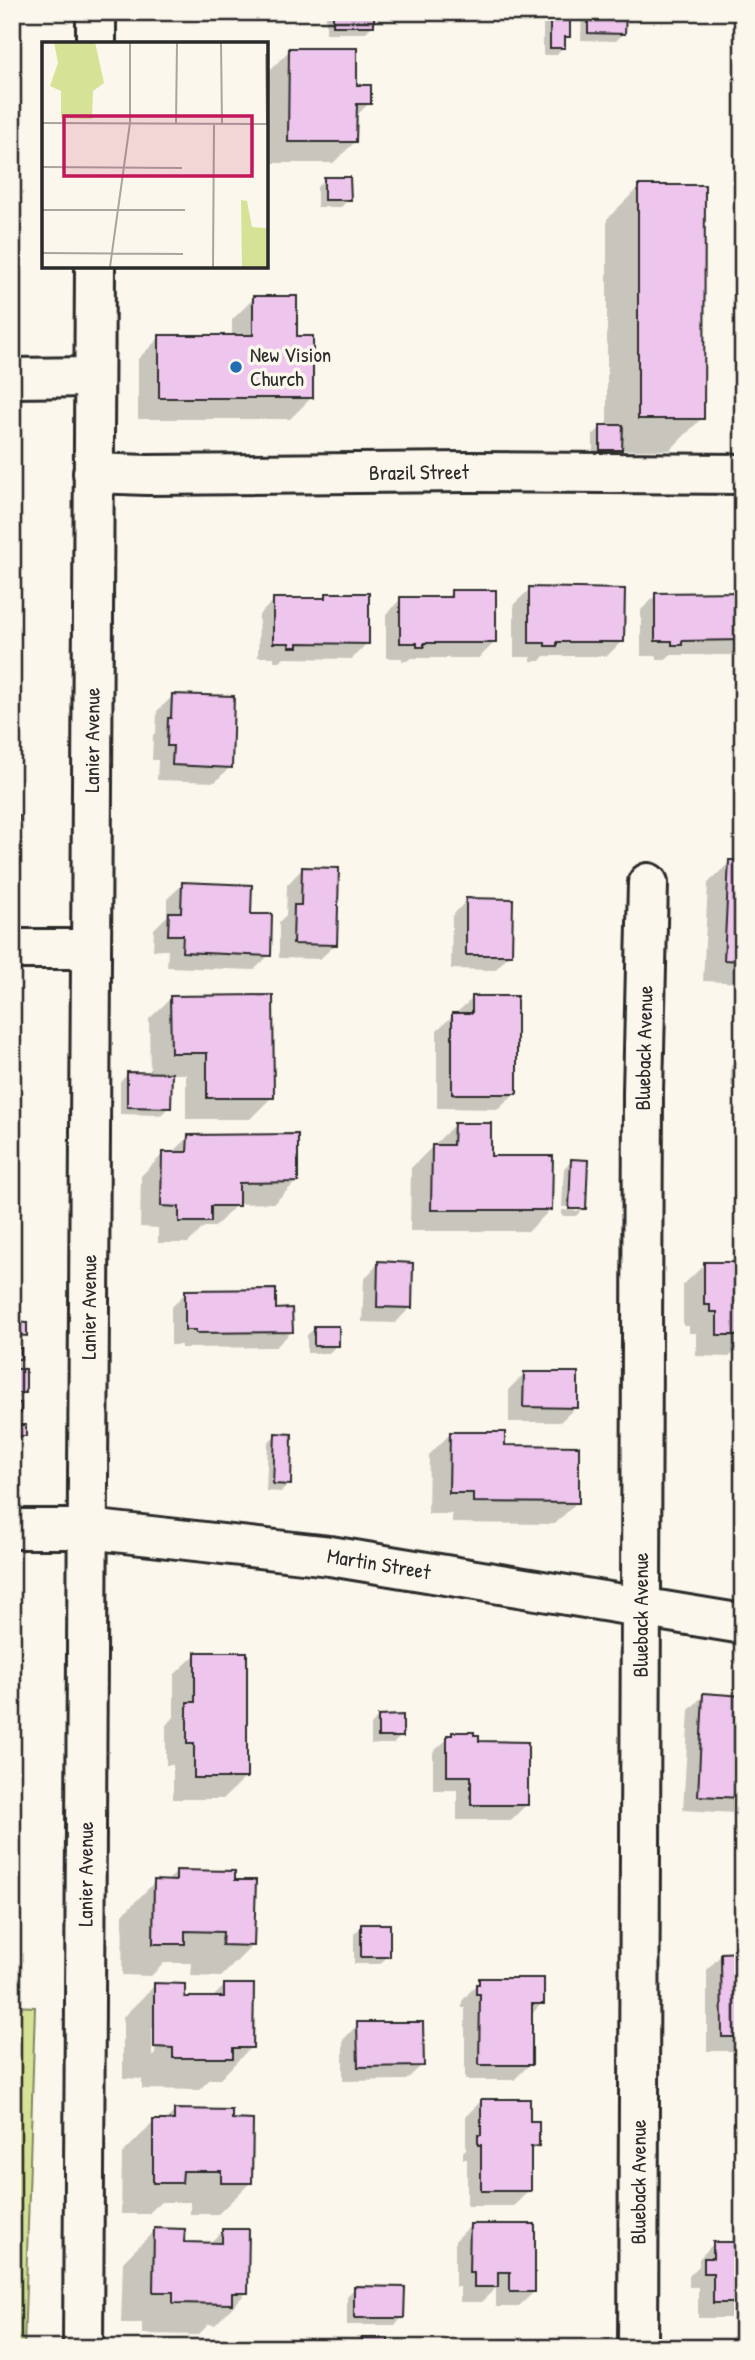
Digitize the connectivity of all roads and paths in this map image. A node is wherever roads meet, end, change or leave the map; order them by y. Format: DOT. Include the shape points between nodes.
graph roads {
  1 [pos="96,12"];
  2 [pos="96,42"];
  3 [pos="95,268"];
  4 [pos="94,377"];
  5 [pos="12,378"];
  6 [pos="93,473"];
  7 [pos="743,474"];
  8 [pos="648,883"];
  9 [pos="12,949"];
  10 [pos="90,949"];
  11 [pos="12,1529"];
  12 [pos="88,1529"];
  13 [pos="642,1608"];
  14 [pos="743,1624"];
  15 [pos="83,2348"];
  16 [pos="638,2348"];
  1 -- 2 [label="street"];
  3 -- 4 [label="street, Lanier Avenue"];
  4 -- 5 [label="street"];
  4 -- 6 [label="street, Lanier Avenue"];
  6 -- 7 [label="street, Brazil Street"];
  6 -- 10 [label="street, Lanier Avenue"];
  8 -- 13 [label="street, Blueback Avenue"];
  9 -- 10 [label="street"];
  10 -- 12 [label="street, Lanier Avenue"];
  11 -- 12 [label="street, Martin Street"];
  12 -- 13 [label="street, Martin Street" via="330,1556"];
  12 -- 15 [label="street, Lanier Avenue"];
  13 -- 14 [label="street, Martin Street"];
  13 -- 16 [label="street, Blueback Avenue"];
}
